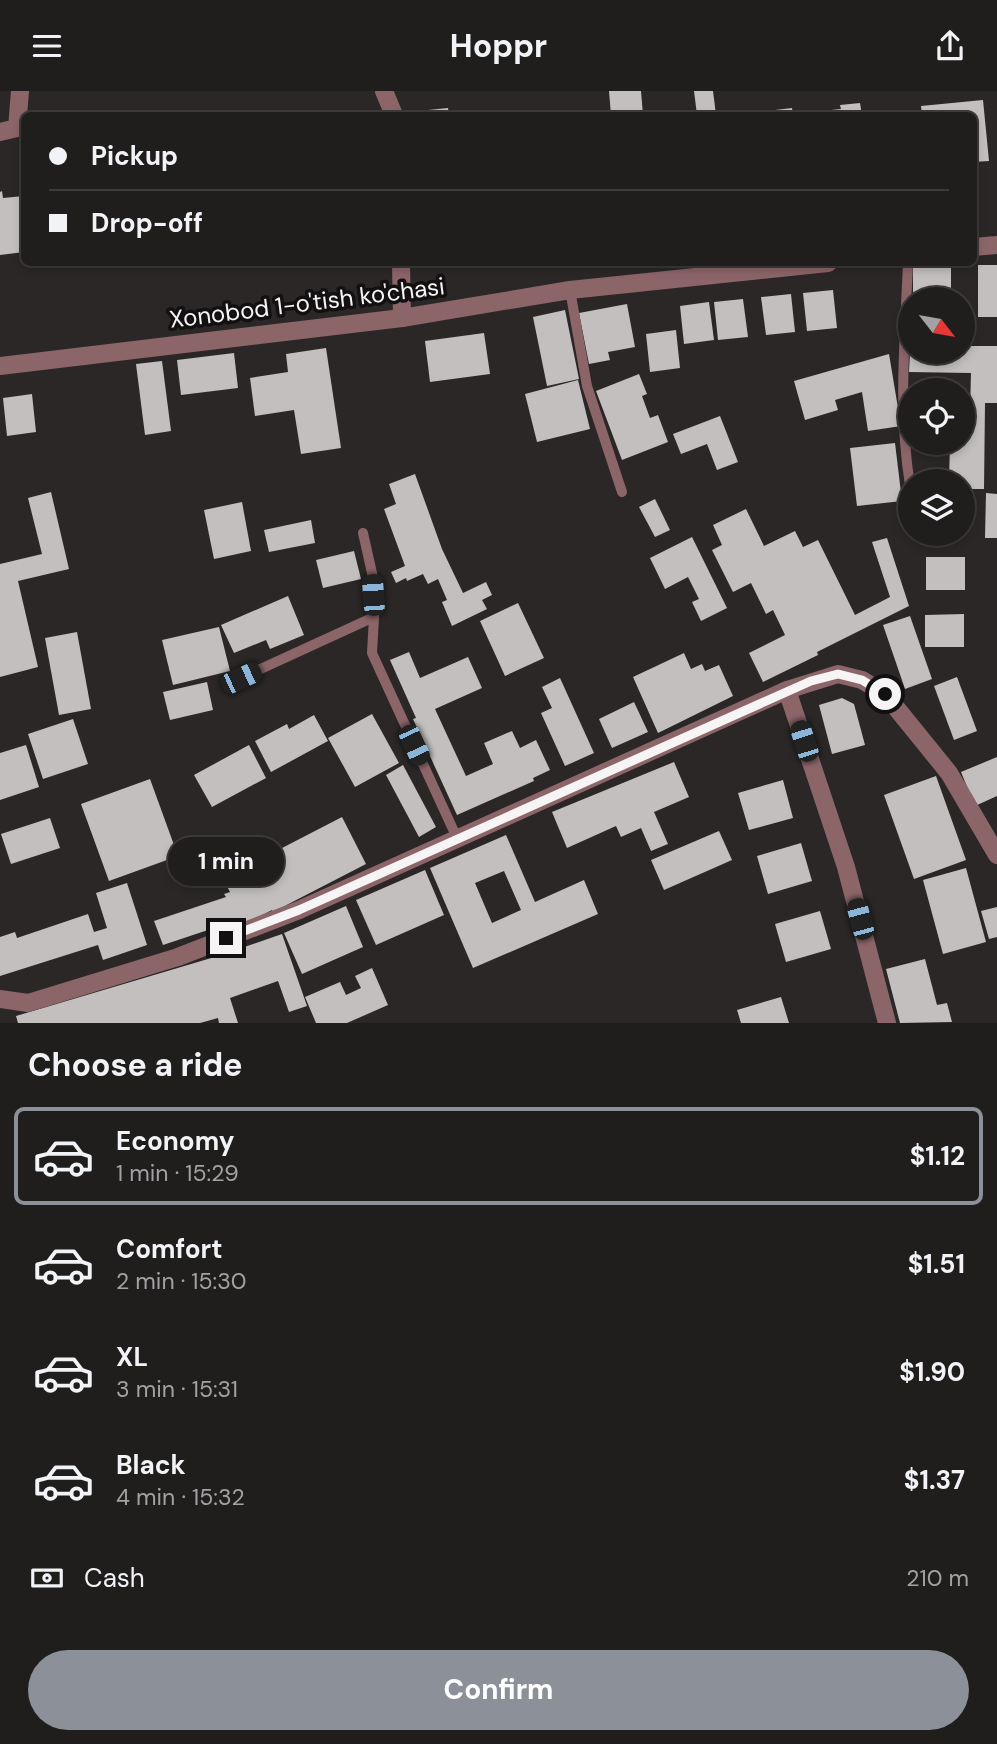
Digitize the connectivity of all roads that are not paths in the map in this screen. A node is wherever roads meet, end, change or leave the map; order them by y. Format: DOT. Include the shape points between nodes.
graph roads {
  1 [pos="20,91"];
  2 [pos="384,91"];
  3 [pos="393,112"];
  4 [pos="0,132"];
  5 [pos="997,245"];
  6 [pos="977,247"];
  7 [pos="401,266"];
  8 [pos="798,266"];
  9 [pos="908,266"];
  10 [pos="570,289"];
  11 [pos="402,318"];
  12 [pos="0,366"];
  13 [pos="908,469"];
  14 [pos="622,492"];
  15 [pos="363,533"];
  16 [pos="374,617"];
  17 [pos="241,678"];
  18 [pos="787,690"];
  19 [pos="457,838"];
  20 [pos="997,855"];
  21 [pos="0,999"];
  22 [pos="887,1023"];
  1 -- 4 [label="street" via="17,128"];
  2 -- 3 [label="street"];
  5 -- 6 [label="street"];
  7 -- 11 [label="street"];
  8 -- 10 [label="street, Xonobod 1-o'tish ko'chasi"];
  9 -- 13 [label="lane" via="903,370"];
  10 -- 11 [label="street, Xonobod 1-o'tish ko'chasi"];
  10 -- 14 [label="lane" via="587,386"];
  11 -- 12 [label="street, Xonobod 1-o'tish ko'chasi"];
  15 -- 16 [label="lane" via="372,573"];
  16 -- 17 [label="lane"];
  16 -- 19 [label="lane" via="372,653"];
  18 -- 19 [label="street"];
  18 -- 20 [label="street" via="838,674 862,680 885,694 949,773"];
  18 -- 22 [label="street" via="846,867"];
  19 -- 21 [label="street" via="299,910 178,957 28,1003"];
}
